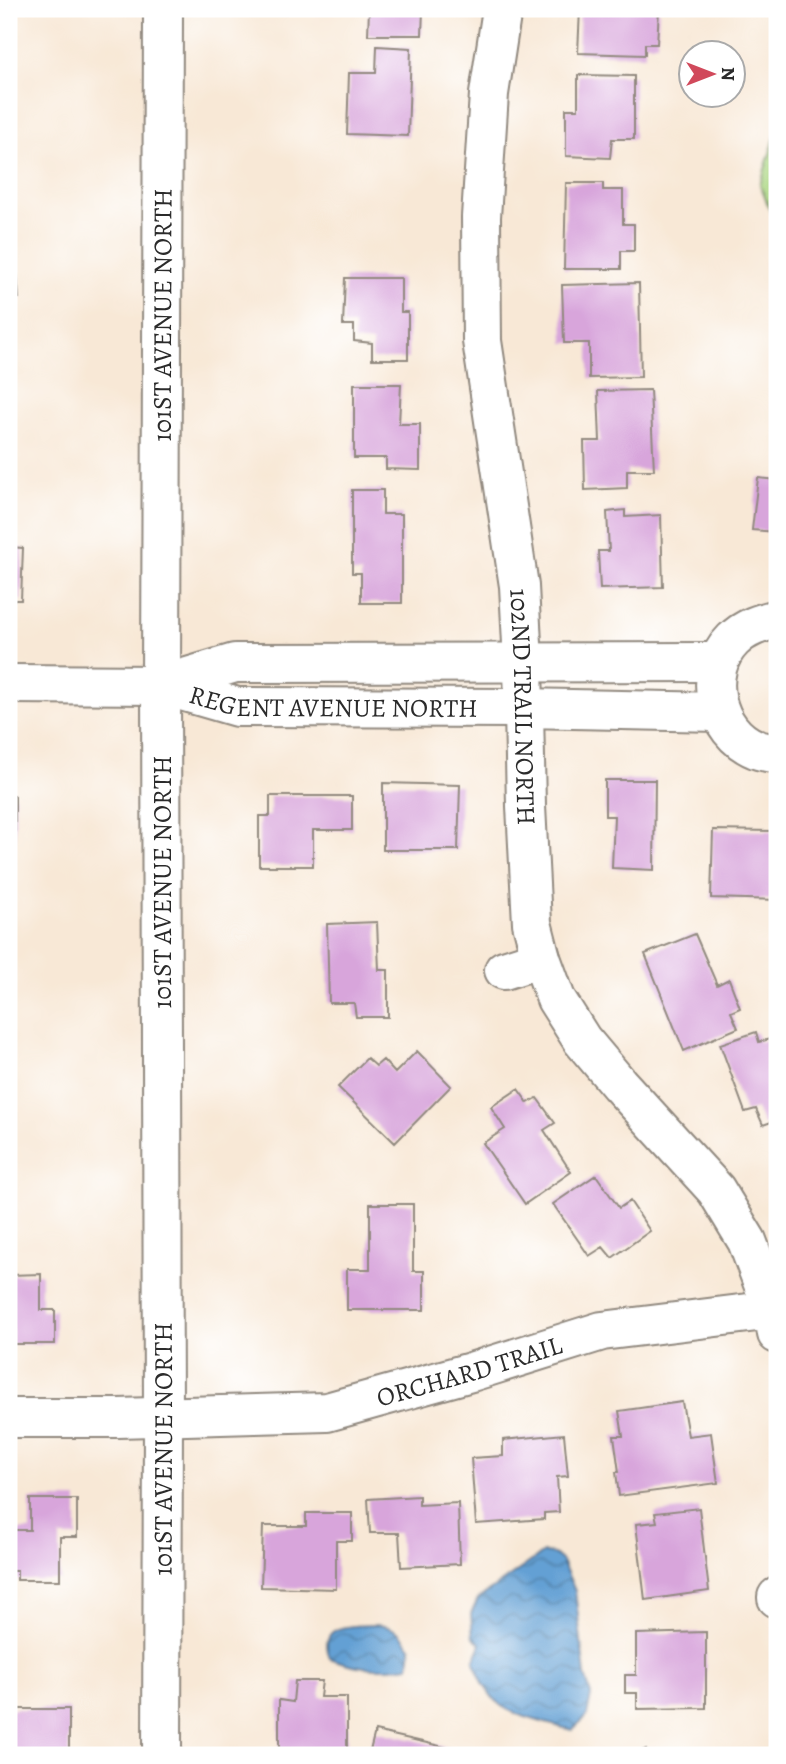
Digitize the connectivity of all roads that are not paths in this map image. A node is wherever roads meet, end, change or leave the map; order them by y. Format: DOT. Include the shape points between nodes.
graph roads {
  1 [pos="163,9"];
  2 [pos="502,9"];
  3 [pos="777,620"];
  4 [pos="718,662"];
  5 [pos="523,663"];
  6 [pos="9,684"];
  7 [pos="161,685"];
  8 [pos="523,708"];
  9 [pos="719,712"];
  10 [pos="777,754"];
  11 [pos="541,958"];
  12 [pos="504,970"];
  13 [pos="775,1322"];
  14 [pos="163,1418"];
  15 [pos="9,1419"];
  16 [pos="162,1755"];
  1 -- 7 [label="street, 101ST AVENUE NORTH"];
  2 -- 5 [label="street, 102ND TRAIL NORTH" via="489,94 481,216 482,341 519,586"];
  3 -- 4 [label="street" via="754,625 733,640"];
  4 -- 5 [label="street, REGENT AVENUE NORTH"];
  4 -- 9 [label="street" via="714,687"];
  5 -- 7 [label="street, REGENT AVENUE NORTH" via="235,663"];
  5 -- 8 [label="street, 102ND TRAIL NORTH"];
  6 -- 7 [label="street, REGENT AVENUE NORTH"];
  7 -- 8 [label="street, REGENT AVENUE NORTH" via="237,707"];
  7 -- 14 [label="street, 101ST AVENUE NORTH"];
  8 -- 9 [label="street, REGENT AVENUE NORTH"];
  8 -- 11 [label="street, 102ND TRAIL NORTH" via="532,923"];
  9 -- 10 [label="street" via="733,734 755,749"];
  11 -- 12 [label="street"];
  11 -- 13 [label="street, 102ND TRAIL NORTH" via="556,999 582,1040 716,1190 747,1241"];
  13 -- 14 [label="street, ORCHARD TRAIL" via="602,1331 327,1412"];
  14 -- 15 [label="street, ORCHARD TRAIL"];
  14 -- 16 [label="street, 101ST AVENUE NORTH"];
}
